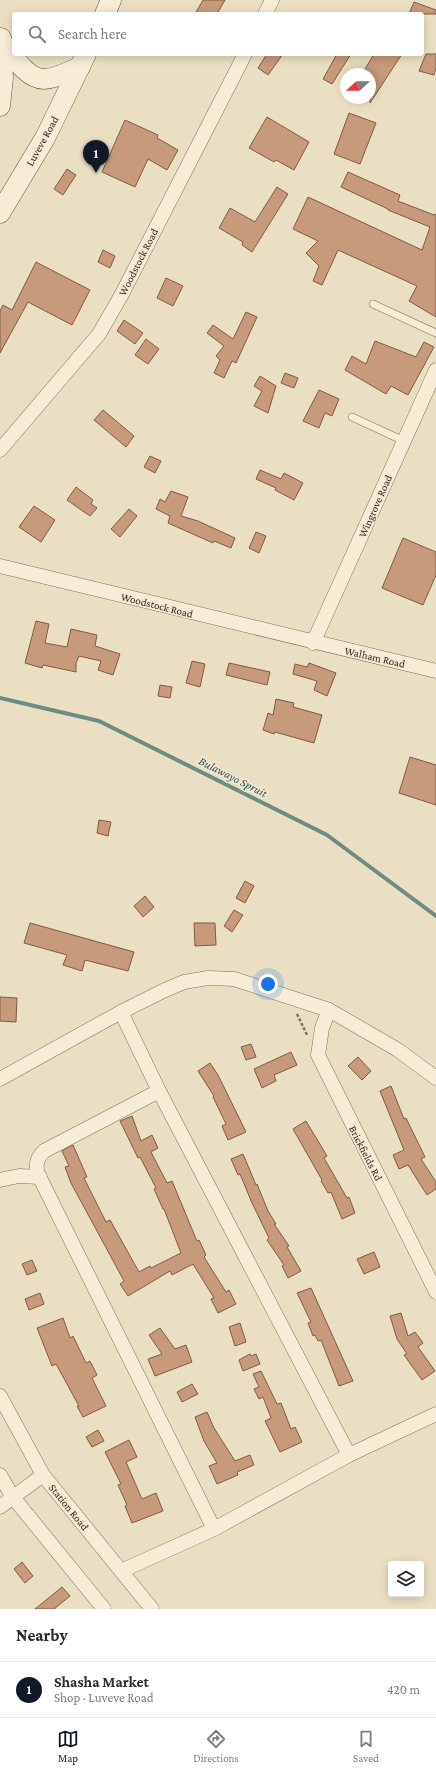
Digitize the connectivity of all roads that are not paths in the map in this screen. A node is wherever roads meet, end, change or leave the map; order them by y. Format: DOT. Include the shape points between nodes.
graph roads {
  1 [pos="111,0"];
  2 [pos="272,0"];
  3 [pos="105,12"];
  4 [pos="266,12"];
  5 [pos="1,36"];
  6 [pos="12,51"];
  7 [pos="15,56"];
  8 [pos="244,56"];
  9 [pos="83,60"];
  10 [pos="0,106"];
  11 [pos="0,213"];
  12 [pos="373,304"];
  13 [pos="436,332"];
  14 [pos="436,370"];
  15 [pos="352,417"];
  16 [pos="404,441"];
  17 [pos="0,450"];
  18 [pos="0,566"];
  19 [pos="314,643"];
  20 [pos="436,671"];
  21 [pos="329,1010"];
  22 [pos="121,1012"];
  23 [pos="436,1078"];
  24 [pos="0,1079"];
  25 [pos="159,1092"];
  26 [pos="40,1177"];
  27 [pos="0,1180"];
  28 [pos="436,1292"];
  29 [pos="0,1396"];
  30 [pos="436,1414"];
  31 [pos="349,1455"];
  32 [pos="0,1475"];
  33 [pos="43,1475"];
  34 [pos="12,1496"];
  35 [pos="0,1507"];
  36 [pos="214,1529"];
  37 [pos="121,1571"];
  38 [pos="104,1609"];
  39 [pos="152,1609"];
  1 -- 3 [label="street"];
  2 -- 4 [label="street"];
  5 -- 6 [label="street"];
  5 -- 10 [label="street" via="3,78"];
  7 -- 9 [label="street" via="26,71 44,79 55,77"];
  8 -- 17 [label="street, Woodstock Road" via="99,334"];
  9 -- 11 [label="street, Luveve Road" via="45,138"];
  12 -- 13 [label="lane"];
  14 -- 16 [label="street, Wingrove Road"];
  15 -- 16 [label="lane"];
  16 -- 19 [label="street, Wingrove Road"];
  18 -- 19 [label="street, Woodstock Road"];
  19 -- 20 [label="street, Walham Road"];
  21 -- 22 [label="street" via="234,979 208,978 184,982"];
  21 -- 23 [label="street" via="398,1050"];
  21 -- 28 [label="street, Brickfields Rd" via="322,1028 318,1055"];
  22 -- 24 [label="street"];
  22 -- 25 [label="street"];
  25 -- 26 [label="street" via="44,1151 36,1166"];
  25 -- 31 [label="street"];
  26 -- 27 [label="street" via="19,1176"];
  26 -- 36 [label="street"];
  29 -- 33 [label="street, Station Road"];
  30 -- 31 [label="street"];
  31 -- 36 [label="street"];
  32 -- 34 [label="street"];
  33 -- 34 [label="street"];
  33 -- 37 [label="street, Station Road"];
  34 -- 35 [label="street"];
  34 -- 38 [label="street"];
  36 -- 37 [label="street"];
  37 -- 39 [label="street, Station Road"];
}
